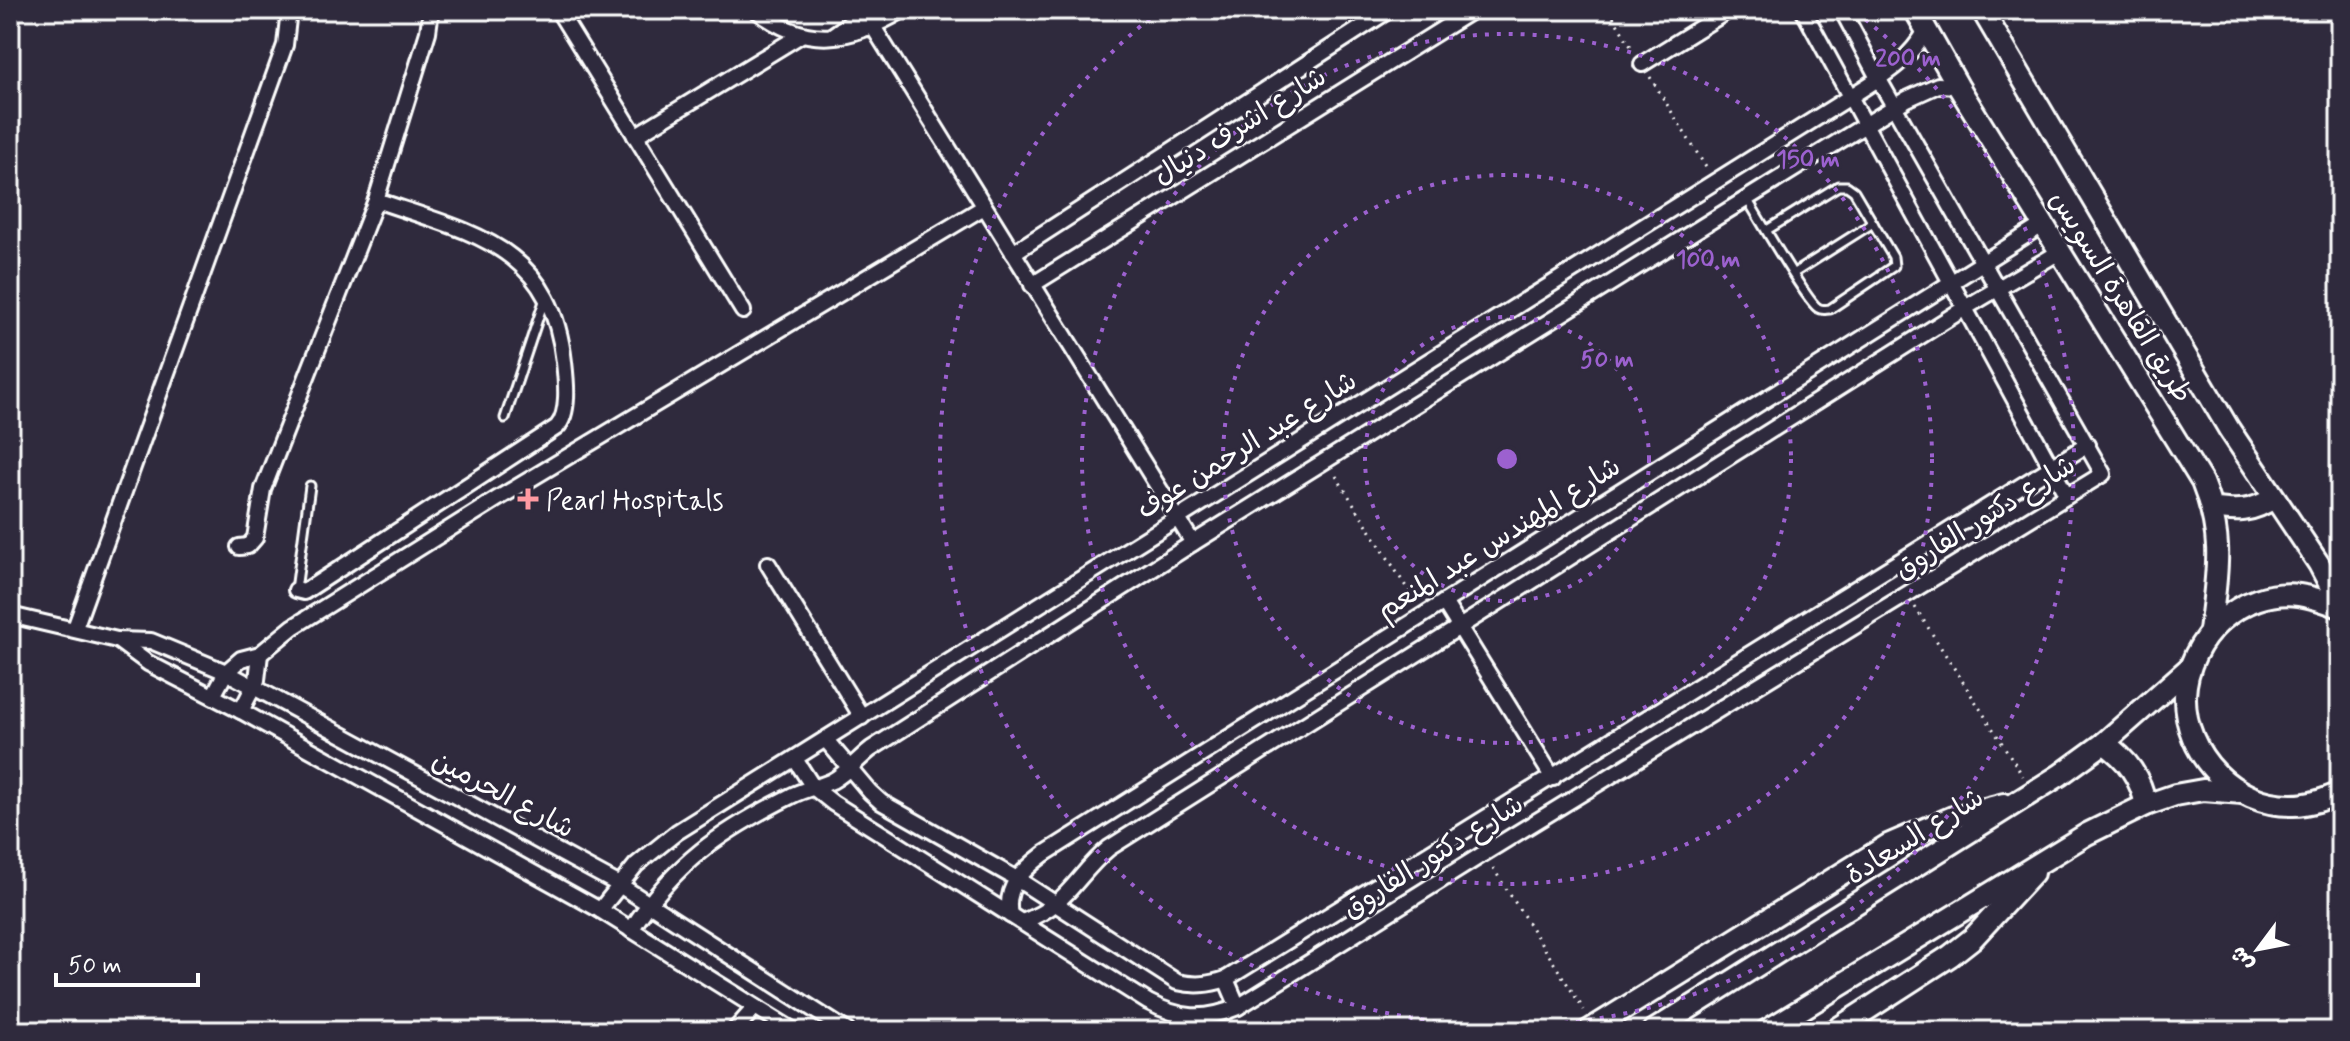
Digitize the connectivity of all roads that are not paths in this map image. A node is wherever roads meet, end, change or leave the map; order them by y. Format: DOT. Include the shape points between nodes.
graph roads {
  1 [pos="289,10"];
  2 [pos="431,10"];
  3 [pos="558,10"];
  4 [pos="756,10"];
  5 [pos="903,10"];
  6 [pos="1389,10"];
  7 [pos="1473,10"];
  8 [pos="1729,10"];
  9 [pos="1803,10"];
  10 [pos="1842,10"];
  11 [pos="1915,10"];
  12 [pos="1982,10"];
  13 [pos="866,11"];
  14 [pos="873,28"];
  15 [pos="1926,30"];
  16 [pos="801,35"];
  17 [pos="830,37"];
  18 [pos="1642,64"];
  19 [pos="1878,78"];
  20 [pos="1958,86"];
  21 [pos="1850,97"];
  22 [pos="1895,107"];
  23 [pos="1865,126"];
  24 [pos="635,136"];
  25 [pos="1747,199"];
  26 [pos="376,200"];
  27 [pos="984,207"];
  28 [pos="1873,223"];
  29 [pos="2044,224"];
  30 [pos="1767,230"];
  31 [pos="2061,251"];
  32 [pos="1013,253"];
  33 [pos="1983,263"];
  34 [pos="1794,273"];
  35 [pos="1951,283"];
  36 [pos="1032,285"];
  37 [pos="1997,288"];
  38 [pos="546,295"];
  39 [pos="1965,308"];
  40 [pos="743,311"];
  41 [pos="505,418"];
  42 [pos="2087,445"];
  43 [pos="2052,467"];
  44 [pos="483,475"];
  45 [pos="310,486"];
  46 [pos="452,495"];
  47 [pos="2067,496"];
  48 [pos="2273,498"];
  49 [pos="497,499"];
  50 [pos="2212,508"];
  51 [pos="1177,517"];
  52 [pos="467,519"];
  53 [pos="1193,543"];
  54 [pos="239,547"];
  55 [pos="768,564"];
  56 [pos="296,590"];
  57 [pos="1444,602"];
  58 [pos="2340,606"];
  59 [pos="10,615"];
  60 [pos="1459,627"];
  61 [pos="75,628"];
  62 [pos="2210,631"];
  63 [pos="117,640"];
  64 [pos="260,654"];
  65 [pos="2190,667"];
  66 [pos="226,672"];
  67 [pos="254,688"];
  68 [pos="213,696"];
  69 [pos="241,711"];
  70 [pos="862,717"];
  71 [pos="826,740"];
  72 [pos="2104,743"];
  73 [pos="795,759"];
  74 [pos="850,767"];
  75 [pos="1553,778"];
  76 [pos="813,787"];
  77 [pos="2243,793"];
  78 [pos="2028,796"];
  79 [pos="2333,798"];
  80 [pos="2146,805"];
  81 [pos="2051,854"];
  82 [pos="1017,879"];
  83 [pos="618,884"];
  84 [pos="649,902"];
  85 [pos="1056,905"];
  86 [pos="600,910"];
  87 [pos="1016,919"];
  88 [pos="631,930"];
  89 [pos="1226,979"];
  90 [pos="755,1007"];
  91 [pos="1238,1007"];
  92 [pos="1591,1029"];
  93 [pos="734,1031"];
  94 [pos="794,1031"];
  95 [pos="847,1031"];
  96 [pos="1653,1031"];
  97 [pos="1766,1031"];
  98 [pos="1834,1031"];
  1 -- 61 [label="street" via="285,45"];
  2 -- 26 [label="street"];
  3 -- 24 [label="street"];
  4 -- 16 [label="street"];
  5 -- 14 [label="street"];
  6 -- 32 [label="street, شارع اشرف دنيال"];
  7 -- 36 [label="street, شارع اشرف دنيال"];
  8 -- 18 [label="street"];
  9 -- 21 [label="street"];
  10 -- 19 [label="street"];
  11 -- 15 [label="street, طريق القاهرة السويس"];
  12 -- 48 [label="street, طريق القاهرة السويس"];
  13 -- 14 [label="street"];
  13 -- 17 [label="street"];
  14 -- 17 [label="street"];
  14 -- 27 [label="street"];
  15 -- 19 [label="street, شارع عبد الرحمن عوف" via="1916,48"];
  15 -- 20 [label="street, طريق القاهرة السويس"];
  16 -- 17 [label="street"];
  16 -- 24 [label="street"];
  19 -- 21 [label="street, شارع عبد الرحمن عوف"];
  19 -- 22 [label="street"];
  20 -- 22 [label="street, شارع عبد الرحمن عوف" via="1938,85"];
  20 -- 29 [label="street, طريق القاهرة السويس"];
  21 -- 23 [label="street"];
  21 -- 51 [label="street, شارع عبد الرحمن عوف"];
  22 -- 23 [label="street, شارع عبد الرحمن عوف"];
  22 -- 33 [label="street"];
  23 -- 25 [label="street, شارع عبد الرحمن عوف"];
  23 -- 35 [label="street"];
  24 -- 40 [label="street"];
  25 -- 30 [label="lane"];
  25 -- 53 [label="street, شارع عبد الرحمن عوف"];
  26 -- 38 [label="street" via="489,240 530,273"];
  26 -- 54 [label="street" via="263,489 255,538"];
  27 -- 32 [label="street"];
  27 -- 49 [label="street"];
  28 -- 30 [label="lane" via="1854,191 1838,186"];
  28 -- 34 [label="lane"];
  28 -- 34 [label="lane" via="1894,266 1830,309 1815,306"];
  29 -- 31 [label="street, طريق القاهرة السويس"];
  29 -- 33 [label="street, شارع المهندس عبد المنعم"];
  30 -- 34 [label="lane"];
  31 -- 37 [label="street, شارع المهندس عبد المنعم"];
  31 -- 50 [label="street, طريق القاهرة السويس" via="2189,456"];
  32 -- 36 [label="street"];
  33 -- 35 [label="street, شارع المهندس عبد المنعم"];
  33 -- 37 [label="street"];
  35 -- 39 [label="street"];
  35 -- 57 [label="street, شارع المهندس عبد المنعم"];
  36 -- 51 [label="street"];
  37 -- 39 [label="street, شارع المهندس عبد المنعم"];
  37 -- 42 [label="street"];
  38 -- 41 [label="lane"];
  38 -- 44 [label="street" via="562,346 563,419"];
  39 -- 43 [label="street"];
  39 -- 60 [label="street, شارع المهندس عبد المنعم"];
  42 -- 43 [label="street, شارع دكتور الفاروق"];
  42 -- 47 [label="street, شارع دكتور الفاروق" via="2103,474"];
  43 -- 47 [label="street"];
  43 -- 75 [label="street, شارع دكتور الفاروق"];
  44 -- 46 [label="street"];
  44 -- 49 [label="street"];
  45 -- 56 [label="lane"];
  46 -- 52 [label="street"];
  46 -- 56 [label="street" via="304,592"];
  47 -- 91 [label="street, شارع دكتور الفاروق"];
  48 -- 50 [label="street" via="2243,511"];
  48 -- 58 [label="street, طريق القاهرة السويس" via="2319,564"];
  49 -- 52 [label="street"];
  50 -- 62 [label="street, طريق القاهرة السويس" via="2219,564"];
  51 -- 53 [label="street"];
  51 -- 70 [label="street, شارع عبد الرحمن عوف"];
  52 -- 64 [label="street" via="293,627"];
  53 -- 74 [label="street, شارع عبد الرحمن عوف"];
  55 -- 70 [label="street"];
  57 -- 60 [label="street"];
  57 -- 82 [label="street, شارع المهندس عبد المنعم" via="1044,854"];
  58 -- 62 [label="street" via="2297,594 2272,596 2228,614"];
  59 -- 61 [label="street, شارع الحرمين"];
  60 -- 75 [label="street"];
  60 -- 85 [label="street, شارع المهندس عبد المنعم" via="1109,848"];
  61 -- 63 [label="street, شارع الحرمين"];
  62 -- 65 [label="street"];
  63 -- 66 [label="street, شارع الحرمين" via="151,641"];
  63 -- 68 [label="street, شارع الحرمين" via="148,663"];
  64 -- 66 [label="street" via="241,659"];
  64 -- 67 [label="street"];
  65 -- 72 [label="street, شارع السعادة"];
  65 -- 77 [label="street" via="2188,725 2218,776"];
  66 -- 67 [label="street, شارع الحرمين"];
  66 -- 68 [label="street"];
  67 -- 69 [label="street"];
  67 -- 83 [label="street, شارع الحرمين"];
  68 -- 69 [label="street, شارع الحرمين"];
  69 -- 86 [label="street, شارع الحرمين"];
  70 -- 71 [label="street, شارع عبد الرحمن عوف"];
  71 -- 73 [label="street, شارع عبد الرحمن عوف"];
  71 -- 74 [label="street, شارع دكتور الفاروق"];
  72 -- 78 [label="street, شارع السعادة"];
  72 -- 80 [label="street" via="2133,769"];
  73 -- 76 [label="street, شارع دكتور الفاروق"];
  73 -- 83 [label="street, شارع عبد الرحمن عوف" via="677,832"];
  74 -- 76 [label="street, شارع عبد الرحمن عوف"];
  74 -- 82 [label="street, شارع دكتور الفاروق" via="881,802"];
  75 -- 89 [label="street, شارع دكتور الفاروق"];
  76 -- 84 [label="street, شارع عبد الرحمن عوف" via="695,854"];
  76 -- 87 [label="street, شارع دكتور الفاروق"];
  77 -- 79 [label="street" via="2294,805"];
  77 -- 80 [label="street" via="2203,790"];
  78 -- 92 [label="street" via="1953,817 1888,845"];
  78 -- 96 [label="street, شارع السعادة"];
  80 -- 81 [label="street"];
  81 -- 97 [label="street"];
  81 -- 98 [label="street" via="1961,947"];
  82 -- 85 [label="street, شارع دكتور الفاروق"];
  82 -- 87 [label="street" via="1009,896"];
  83 -- 84 [label="street, شارع الحرمين"];
  83 -- 86 [label="street, شارع عبد الرحمن عوف"];
  84 -- 88 [label="street, شارع عبد الرحمن عوف"];
  84 -- 95 [label="street, شارع الحرمين"];
  85 -- 87 [label="street, شارع المهندس عبد المنعم"];
  85 -- 89 [label="street, شارع دكتور الفاروق" via="1177,982 1193,986"];
  86 -- 88 [label="street, شارع الحرمين"];
  87 -- 91 [label="street, شارع دكتور الفاروق" via="1169,1013 1216,1016"];
  88 -- 90 [label="street, شارع الحرمين"];
  89 -- 91 [label="street"];
  90 -- 93 [label="street"];
  90 -- 94 [label="street, شارع الحرمين"];
}
